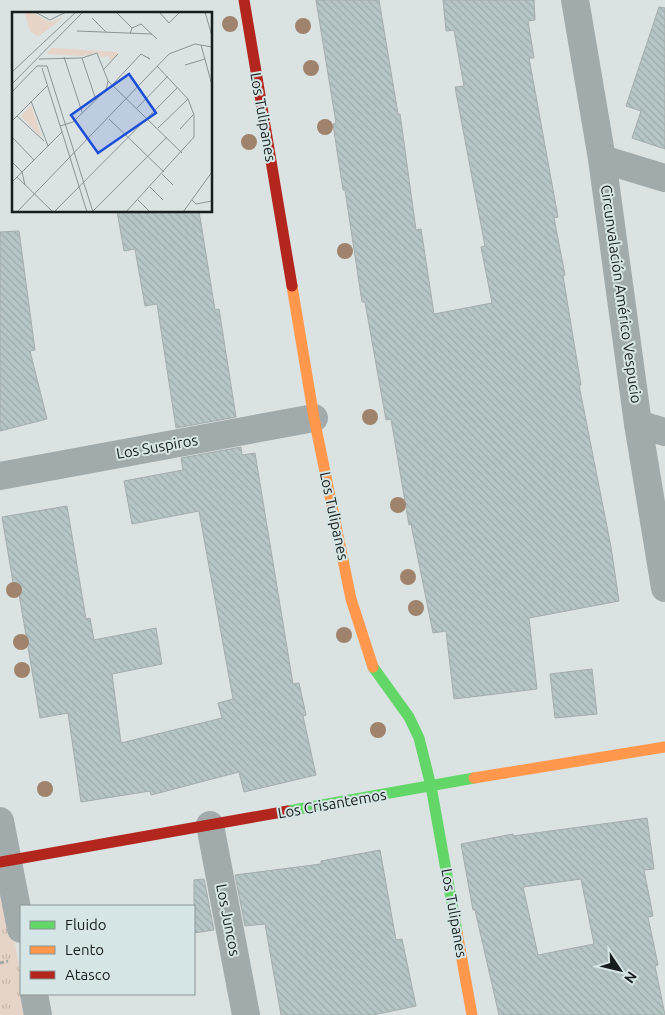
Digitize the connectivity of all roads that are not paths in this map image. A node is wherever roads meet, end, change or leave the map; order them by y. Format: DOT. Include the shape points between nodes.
graph roads {
  1 [pos="244,0"];
  2 [pos="575,0"];
  3 [pos="602,159"];
  4 [pos="665,178"];
  5 [pos="314,418"];
  6 [pos="638,424"];
  7 [pos="665,432"];
  8 [pos="0,476"];
  9 [pos="665,588"];
  10 [pos="665,747"];
  11 [pos="431,786"];
  12 [pos="0,821"];
  13 [pos="210,825"];
  14 [pos="4,862"];
  15 [pos="20,925"];
  16 [pos="34,995"];
  17 [pos="38,1015"];
  18 [pos="246,1015"];
  19 [pos="472,1015"];
  1 -- 5 [label="street, Los Tulipanes"];
  2 -- 3 [label="street, Circunvalación Américo Vespucio"];
  3 -- 4 [label="street"];
  3 -- 6 [label="street, Circunvalación Américo Vespucio"];
  5 -- 8 [label="street, Los Suspiros"];
  5 -- 11 [label="street, Los Tulipanes" via="351,599 367,651 373,667 409,717 419,738"];
  6 -- 7 [label="street"];
  6 -- 9 [label="street, Circunvalación Américo Vespucio"];
  10 -- 11 [label="street, Los Crisantemos"];
  11 -- 13 [label="street, Los Crisantemos"];
  11 -- 19 [label="street, Los Tulipanes"];
  12 -- 14 [label="street"];
  13 -- 14 [label="street, Los Crisantemos"];
  13 -- 18 [label="street, Los Juncos"];
  14 -- 15 [label="street"];
  16 -- 17 [label="street"];
}
